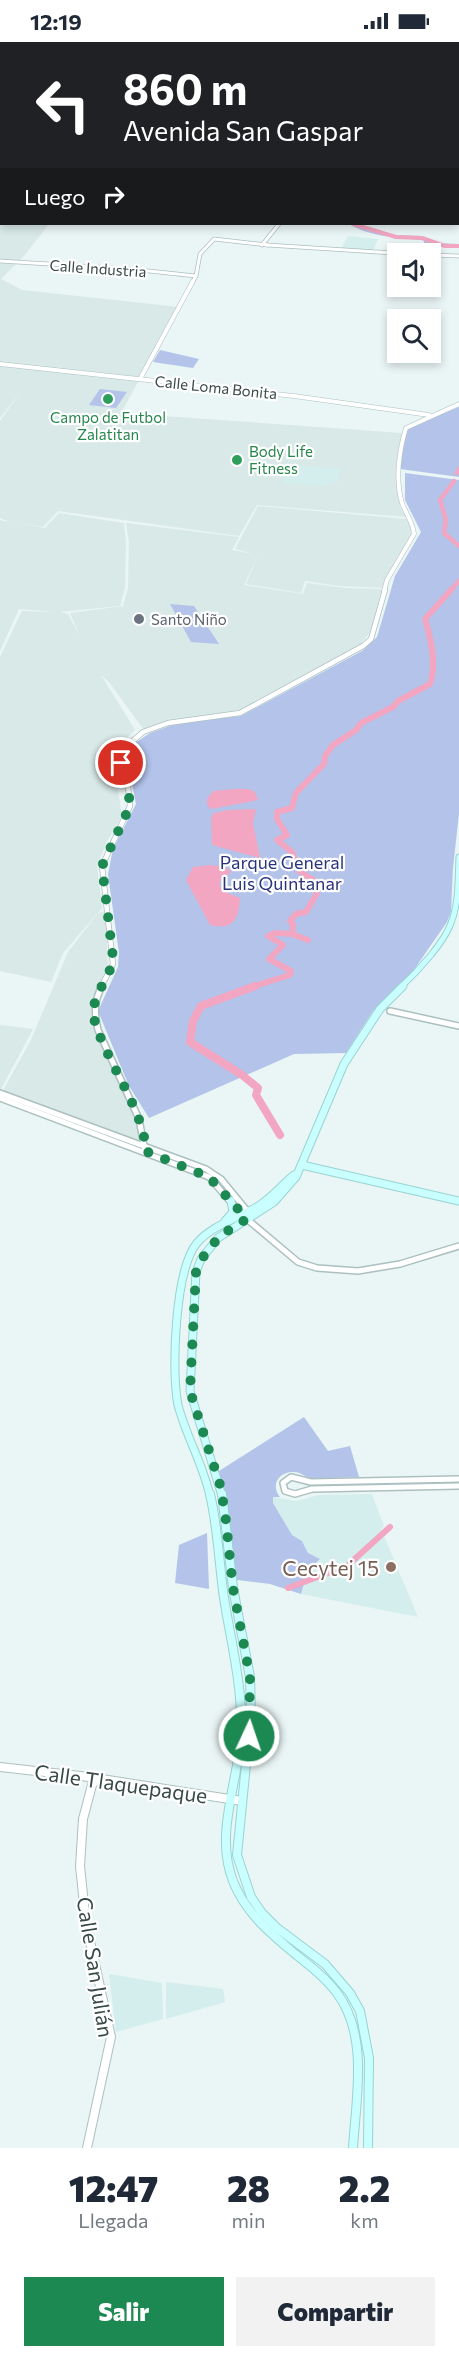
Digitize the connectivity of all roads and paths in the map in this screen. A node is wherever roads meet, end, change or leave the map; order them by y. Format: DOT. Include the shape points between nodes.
graph roads {
  1 [pos="278,225"];
  2 [pos="264,245"];
  3 [pos="387,253"];
  4 [pos="441,255"];
  5 [pos="459,256"];
  6 [pos="0,261"];
  7 [pos="196,276"];
  8 [pos="0,364"];
  9 [pos="141,379"];
  10 [pos="459,404"];
  11 [pos="430,416"];
  12 [pos="459,857"];
  13 [pos="390,1011"];
  14 [pos="459,1026"];
  15 [pos="0,1093"];
  16 [pos="0,1098"];
  17 [pos="145,1149"];
  18 [pos="302,1166"];
  19 [pos="231,1201"];
  20 [pos="459,1201"];
  21 [pos="249,1217"];
  22 [pos="213,1230"];
  23 [pos="459,1246"];
  24 [pos="179,1322"];
  25 [pos="193,1323"];
  26 [pos="448,1479"];
  27 [pos="459,1479"];
  28 [pos="459,1486"];
  29 [pos="449,1488"];
  30 [pos="0,1767"];
  31 [pos="93,1780"];
  32 [pos="231,1799"];
  33 [pos="242,1801"];
  34 [pos="87,2148"];
  35 [pos="353,2148"];
  36 [pos="368,2148"];
  1 -- 2 [label="street"];
  2 -- 3 [label="street"];
  2 -- 7 [label="street" via="214,239 200,253"];
  4 -- 5 [label="street"];
  6 -- 7 [label="street, Calle Industria"];
  7 -- 9 [label="street"];
  8 -- 9 [label="street, Calle Loma Bonita"];
  9 -- 11 [label="street, Calle Loma Bonita"];
  10 -- 11 [label="street"];
  11 -- 17 [label="street" via="411,424 404,433 401,492 414,534 387,580 371,639 240,713 168,723 148,730 130,742 122,758 130,806 102,861 113,958 96,998 94,1014 138,1117"];
  12 -- 18 [label="main road" via="451,926 422,966 380,1009 344,1064"];
  13 -- 14 [label="street"];
  15 -- 17 [label="street"];
  16 -- 17 [label="street"];
  17 -- 19 [label="street" via="209,1177"];
  17 -- 21 [label="street" via="214,1174"];
  18 -- 20 [label="main road"];
  18 -- 21 [label="main road" via="274,1202"];
  19 -- 21 [label="street"];
  19 -- 22 [label="main road" via="231,1216"];
  21 -- 22 [label="main road"];
  21 -- 23 [label="street" via="298,1262 327,1270 381,1267"];
  21 -- 25 [label="main road" via="218,1238 201,1259 196,1272"];
  22 -- 24 [label="main road" via="191,1252"];
  24 -- 25 [label="main road"];
  24 -- 32 [label="main road" via="176,1395 209,1492 237,1675 241,1717"];
  25 -- 33 [label="main road" via="190,1391 221,1488 233,1588 250,1677 251,1714"];
  26 -- 27 [label="street"];
  26 -- 29 [label="street"];
  26 -- 29 [label="street" via="311,1482 291,1477 283,1487 295,1494 312,1489"];
  28 -- 29 [label="street"];
  30 -- 31 [label="street, Calle Tlaquepaque"];
  31 -- 32 [label="street, Calle Tlaquepaque"];
  31 -- 34 [label="street, Calle San Julián" via="83,1819 80,1866 86,1923 111,2037"];
  32 -- 33 [label="street, Calle Tlaquepaque"];
  32 -- 35 [label="main road" via="226,1851 232,1881 241,1899 273,1937 326,1982 339,1997 353,2027 357,2060"];
  33 -- 36 [label="main road" via="237,1855 251,1897 277,1928 325,1964 360,2011 369,2058"];
}
